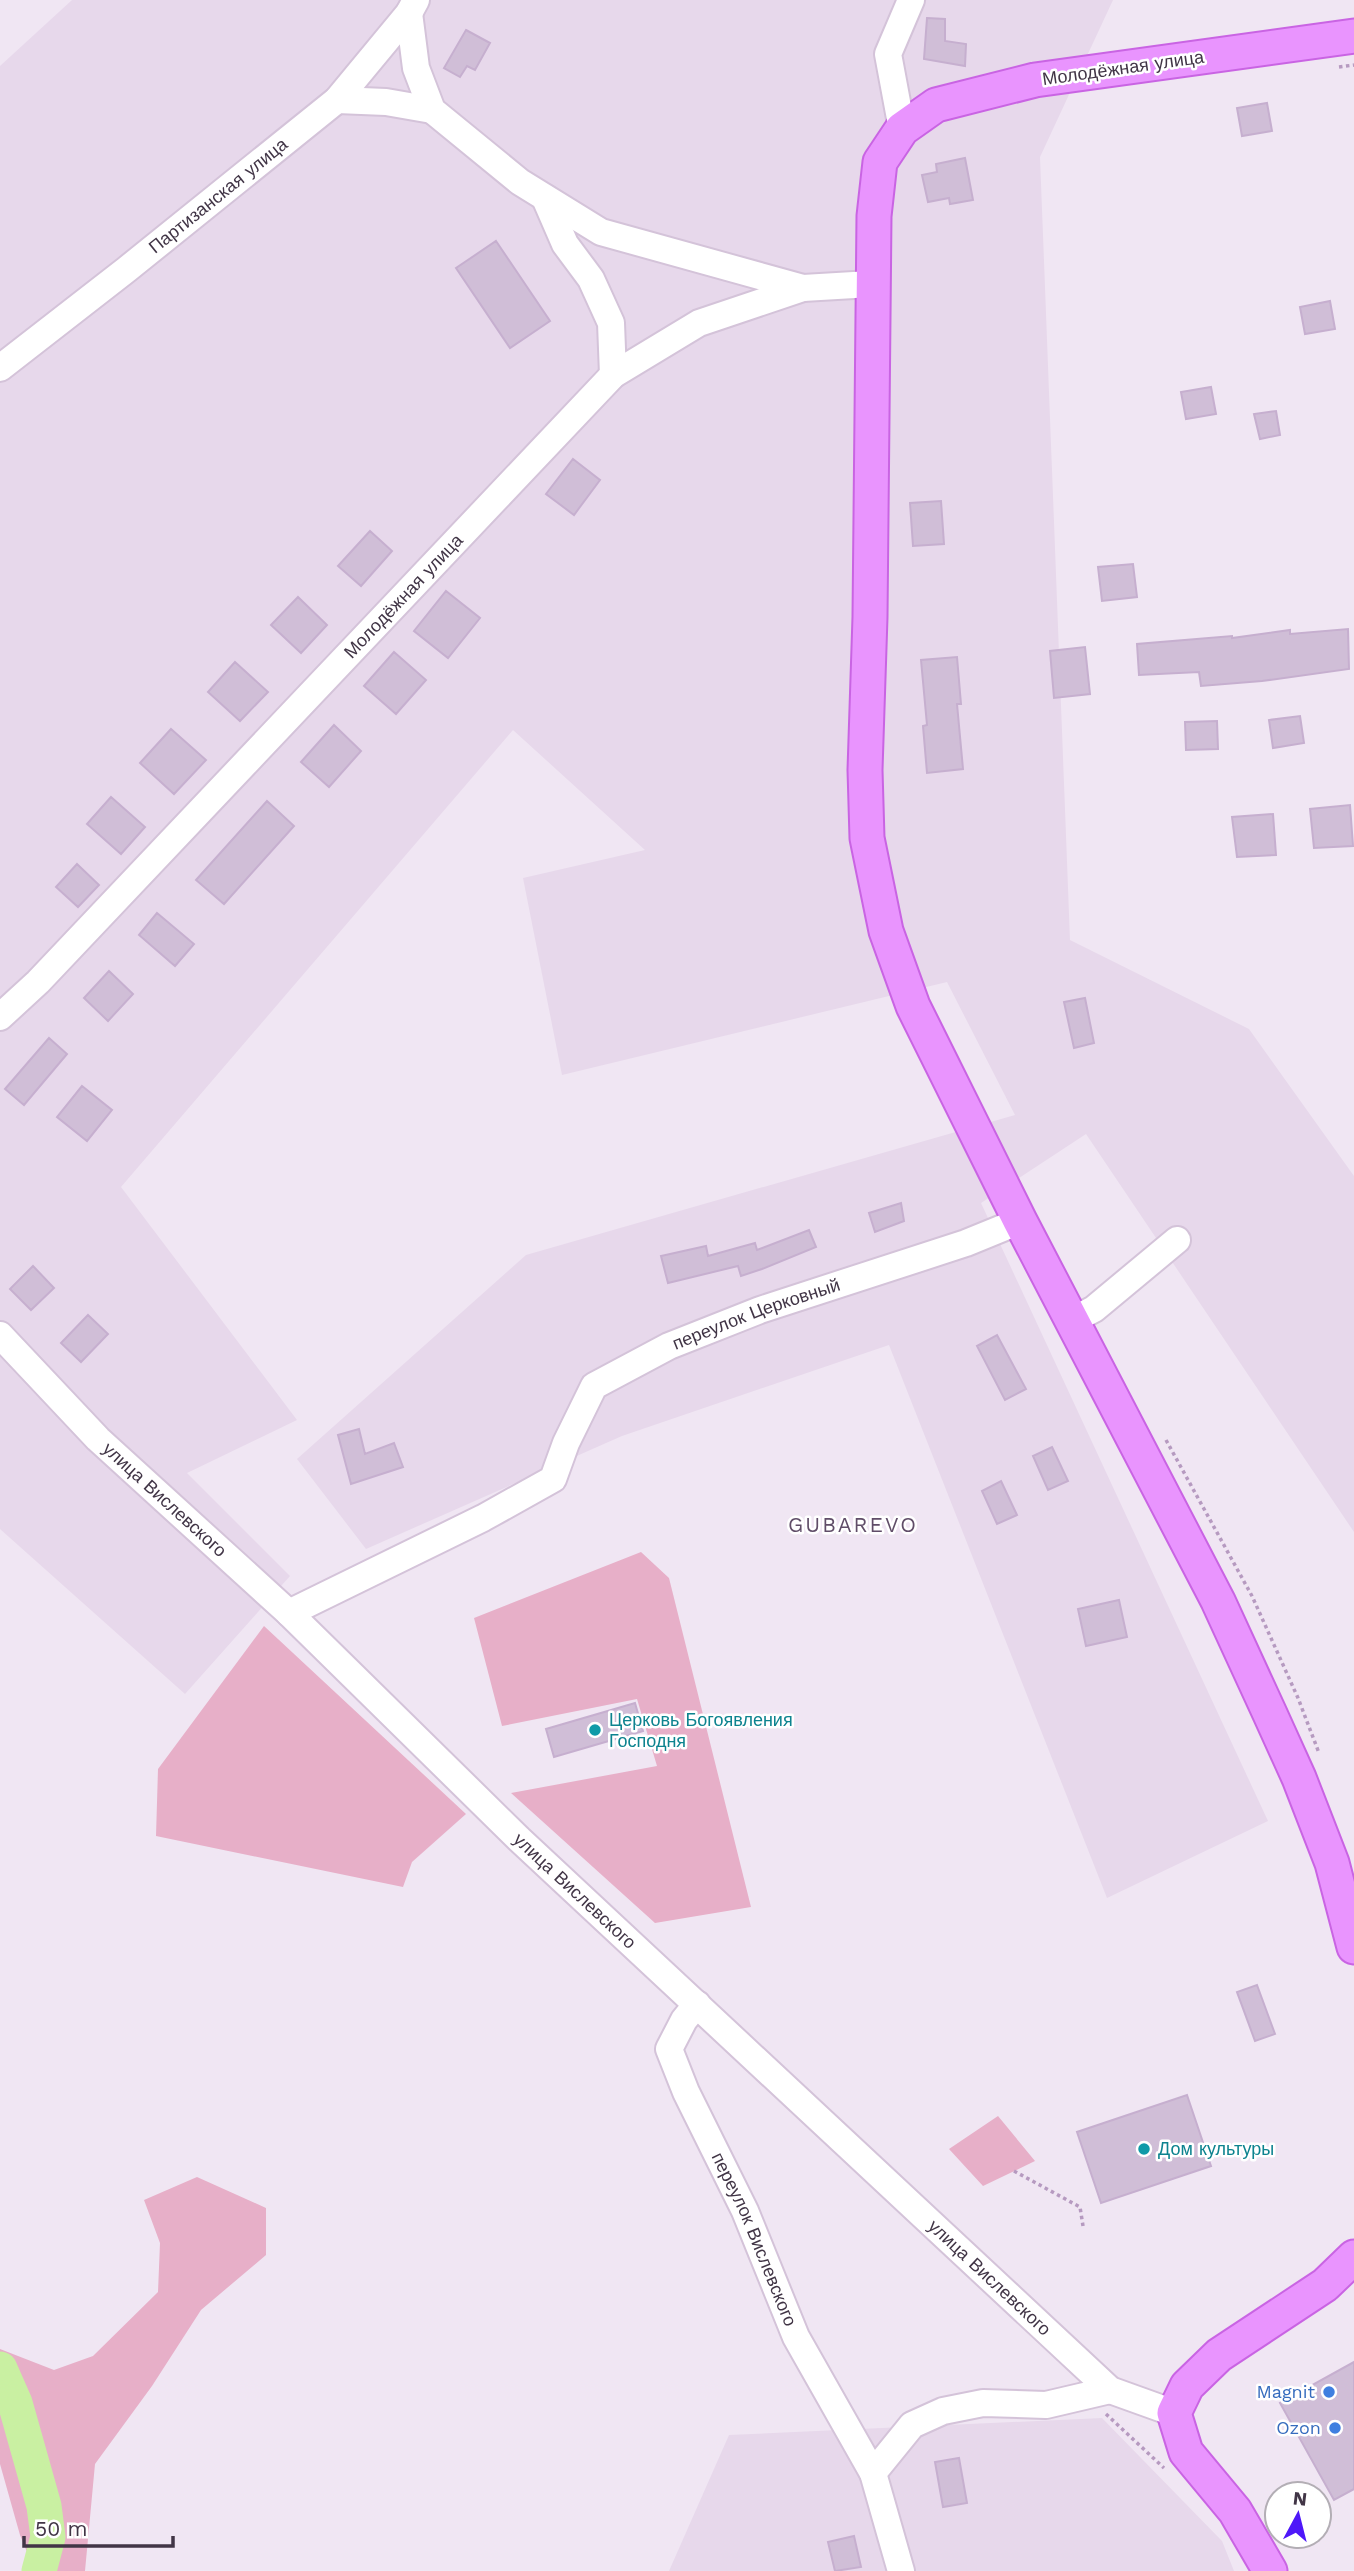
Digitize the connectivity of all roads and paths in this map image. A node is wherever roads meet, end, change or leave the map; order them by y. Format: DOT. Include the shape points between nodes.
graph roads {
  1 [pos="911,0"];
  2 [pos="412,6"];
  3 [pos="1354,36"];
  4 [pos="1354,65"];
  5 [pos="1328,68"];
  6 [pos="337,100"];
  7 [pos="432,110"];
  8 [pos="902,129"];
  9 [pos="545,198"];
  10 [pos="871,284"];
  11 [pos="803,288"];
  12 [pos="0,368"];
  13 [pos="613,375"];
  14 [pos="0,1017"];
  15 [pos="1020,1221"];
  16 [pos="1177,1240"];
  17 [pos="1071,1321"];
  18 [pos="0,1335"];
  19 [pos="1166,1440"];
  20 [pos="289,1613"];
  21 [pos="1322,1761"];
  22 [pos="1354,1947"];
  23 [pos="697,2004"];
  24 [pos="1014,2171"];
  25 [pos="1083,2226"];
  26 [pos="1354,2257"];
  27 [pos="1110,2390"];
  28 [pos="1174,2413"];
  29 [pos="873,2473"];
  30 [pos="901,2571"];
  31 [pos="1270,2571"];
  1 -- 8 [label="street" via="888,54"];
  2 -- 6 [label="street, Партизанская улица"];
  2 -- 7 [label="street" via="416,68"];
  3 -- 8 [label="main road, Молодёжная улица" via="1035,80 936,105"];
  4 -- 5 [label="path"];
  6 -- 7 [label="street"];
  6 -- 12 [label="street, Партизанская улица"];
  7 -- 9 [label="street" via="520,183"];
  8 -- 10 [label="main road" via="880,162"];
  9 -- 11 [label="street" via="601,232"];
  9 -- 13 [label="street" via="565,244 591,279 611,323"];
  10 -- 11 [label="street, Молодёжная улица"];
  10 -- 15 [label="main road" via="867,838 886,931 913,1006"];
  11 -- 13 [label="street, Молодёжная улица" via="699,323"];
  13 -- 14 [label="street, Молодёжная улица"];
  15 -- 17 [label="main road"];
  15 -- 20 [label="street, переулок Церковный" via="760,1310 669,1346 594,1386 553,1479"];
  16 -- 17 [label="street" via="1094,1309"];
  17 -- 22 [label="main road" via="1218,1601 1276,1727 1332,1863"];
  18 -- 20 [label="street, улица Вислевского" via="99,1439"];
  19 -- 21 [label="path" via="1252,1595"];
  20 -- 23 [label="street, улица Вислевского" via="519,1839"];
  23 -- 27 [label="street, улица Вислевского"];
  23 -- 29 [label="street, переулок Вислевского" via="669,2049 746,2211 796,2337"];
  24 -- 25 [label="path" via="1080,2207"];
  26 -- 28 [label="main road" via="1325,2285 1219,2355 1187,2386"];
  27 -- 28 [label="street, улица Вислевского"];
  27 -- 29 [label="street" via="1046,2405 983,2403 943,2411 912,2425"];
  28 -- 31 [label="main road" via="1186,2452 1235,2511"];
  29 -- 30 [label="street, переулок Вислевского"];
}
